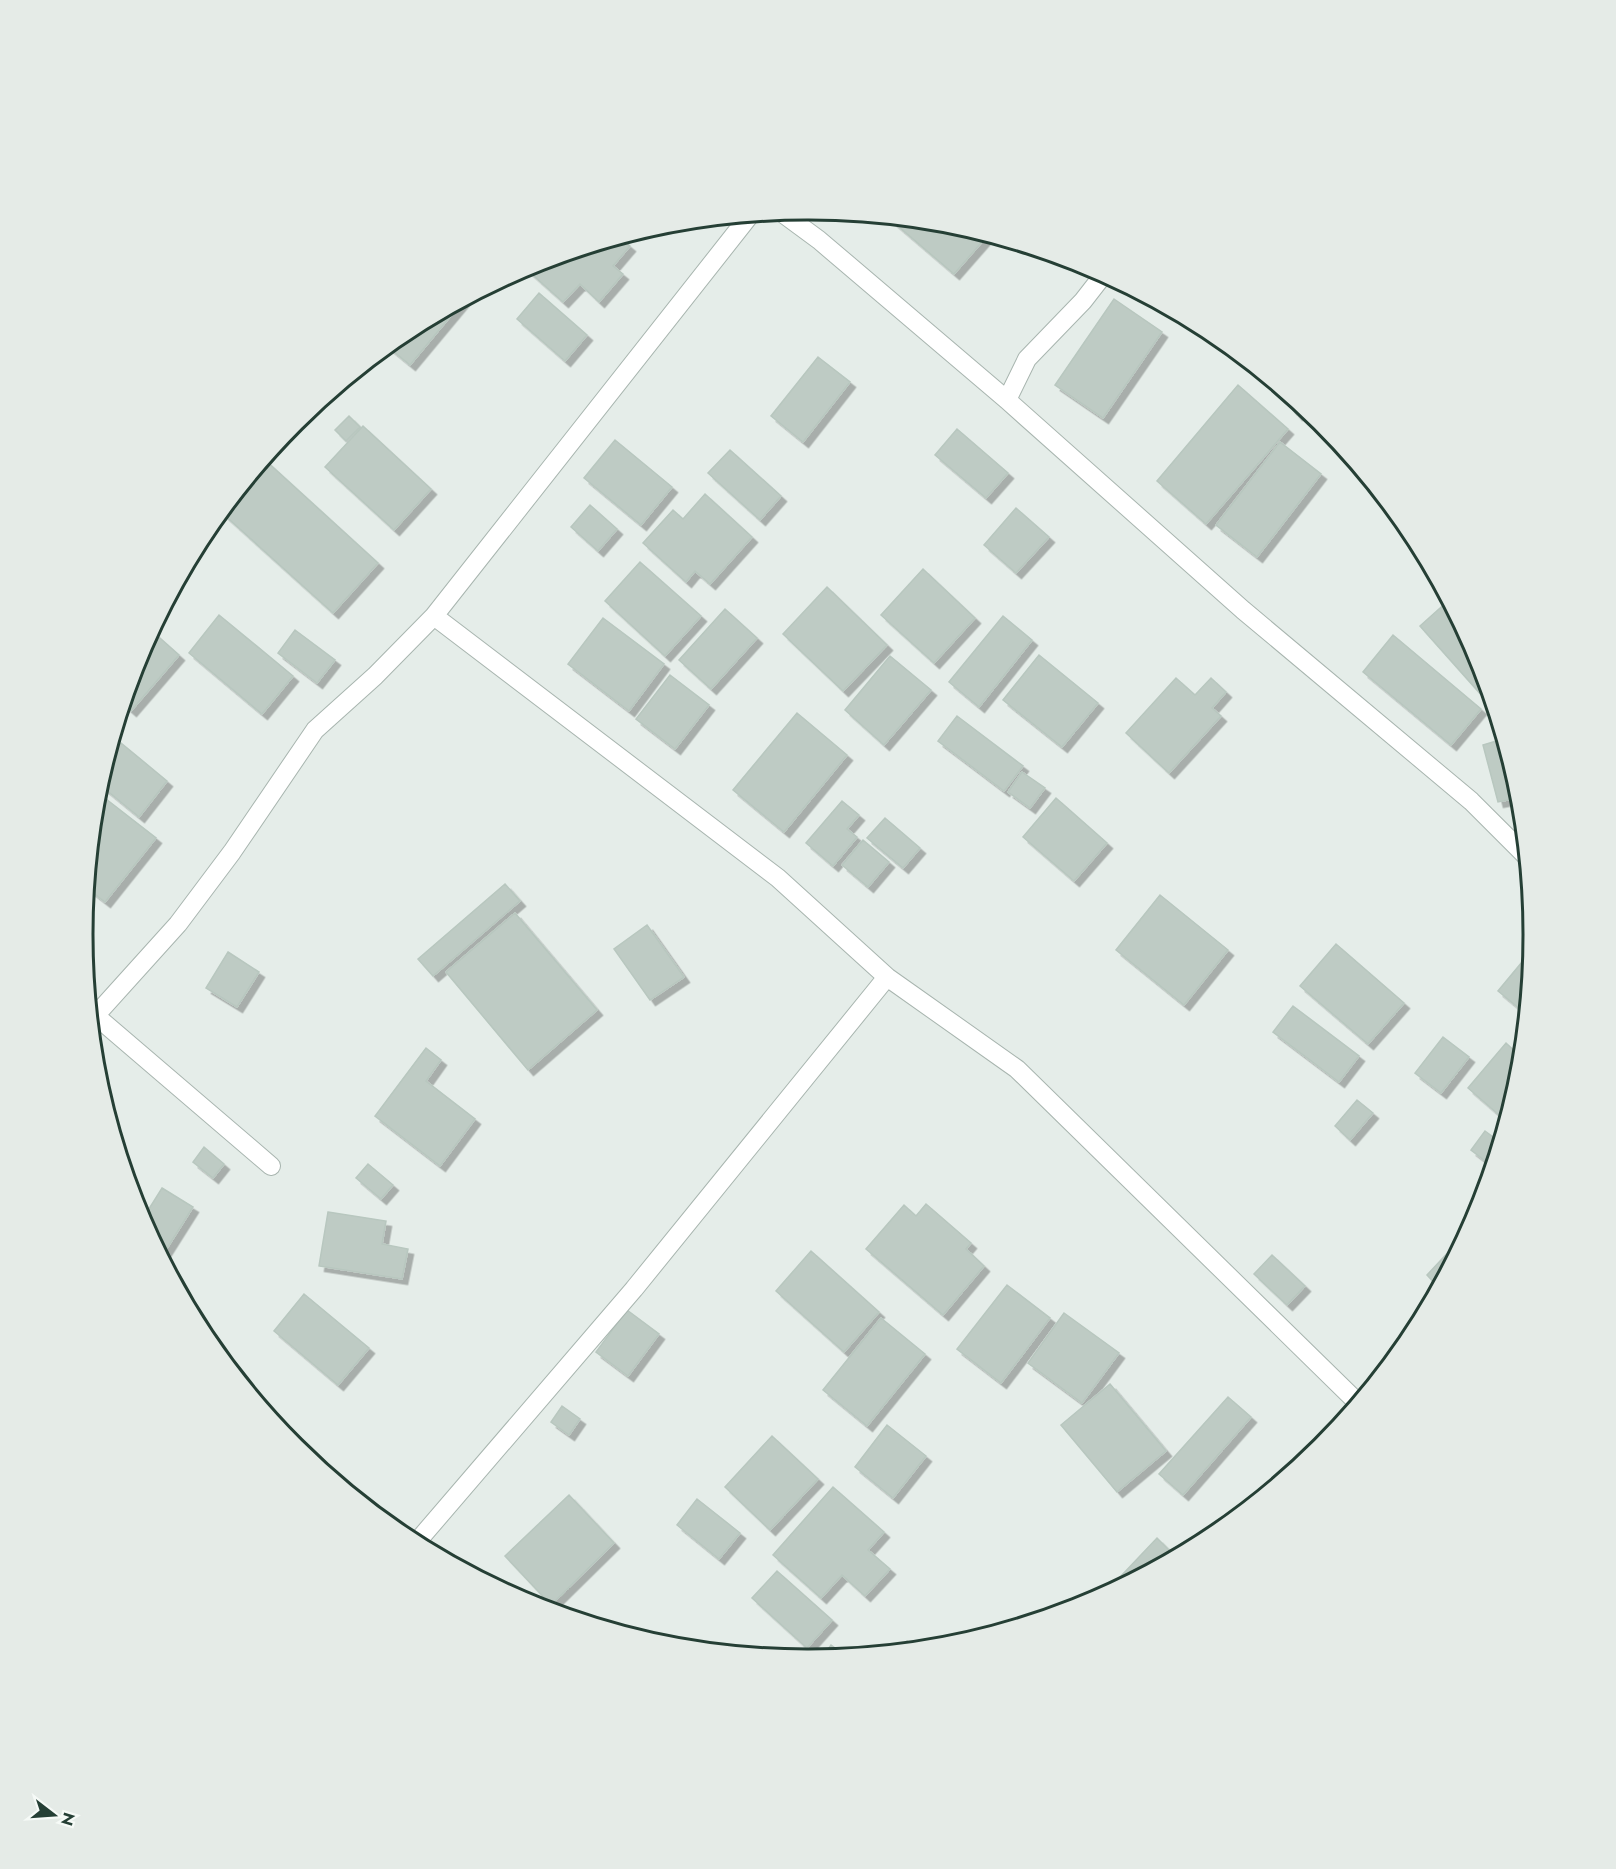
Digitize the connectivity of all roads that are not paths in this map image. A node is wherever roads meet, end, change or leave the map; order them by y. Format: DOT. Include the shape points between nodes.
graph roads {
  1 [pos="791,220"];
  2 [pos="744,223"];
  3 [pos="1098,281"];
  4 [pos="1007,400"];
  5 [pos="434,616"];
  6 [pos="1518,848"];
  7 [pos="887,977"];
  8 [pos="97,1008"];
  9 [pos="98,1018"];
  10 [pos="271,1166"];
  11 [pos="1353,1397"];
  12 [pos="422,1536"];
  1 -- 4 [label="street"];
  2 -- 5 [label="street"];
  3 -- 4 [label="street" via="1027,359"];
  4 -- 6 [label="street" via="1243,610 1470,801"];
  5 -- 7 [label="street" via="778,878"];
  5 -- 8 [label="street" via="315,730 178,924"];
  7 -- 11 [label="street" via="1017,1069"];
  7 -- 12 [label="street" via="634,1289"];
  9 -- 10 [label="street"];
}
